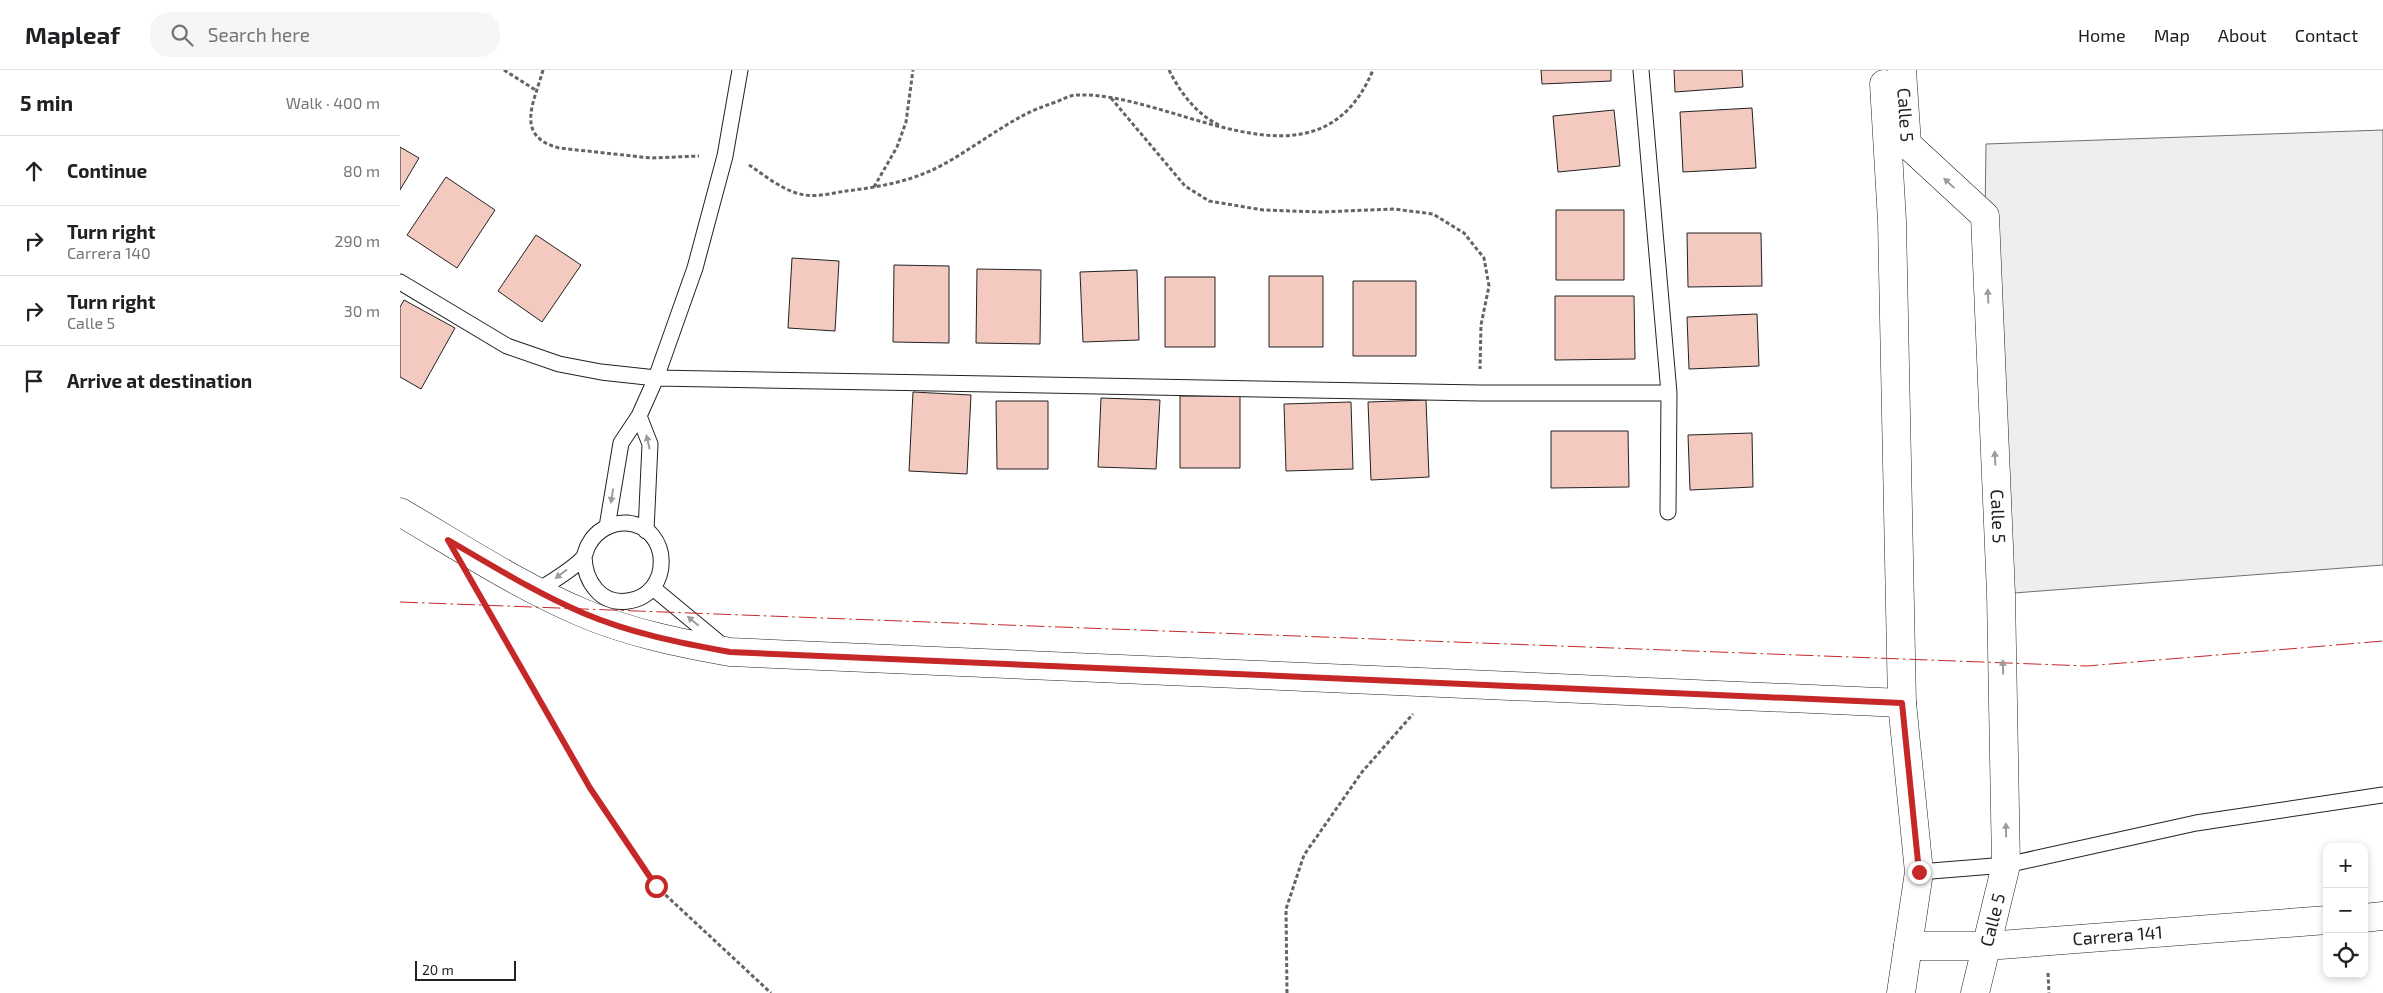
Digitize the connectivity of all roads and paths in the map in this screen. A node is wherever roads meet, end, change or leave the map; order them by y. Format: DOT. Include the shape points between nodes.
graph roads {
  1 [pos="504,70"];
  2 [pos="543,70"];
  3 [pos="740,70"];
  4 [pos="913,70"];
  5 [pos="1169,70"];
  6 [pos="1373,70"];
  7 [pos="1641,70"];
  8 [pos="1884,70"];
  9 [pos="1902,70"];
  10 [pos="537,91"];
  11 [pos="1111,97"];
  12 [pos="1229,130"];
  13 [pos="725,156"];
  14 [pos="874,187"];
  15 [pos="400,282"];
  16 [pos="656,378"];
  17 [pos="1480,393"];
  18 [pos="1669,393"];
  19 [pos="639,416"];
  20 [pos="400,512"];
  21 [pos="1668,512"];
  22 [pos="607,526"];
  23 [pos="646,531"];
  24 [pos="584,557"];
  25 [pos="653,588"];
  26 [pos="478,591"];
  27 [pos="537,592"];
  28 [pos="730,652"];
  29 [pos="1442,682"];
  30 [pos="1902,703"];
  31 [pos="2383,795"];
  32 [pos="2006,865"];
  33 [pos="1919,872"];
  34 [pos="2383,916"];
  35 [pos="2368,918"];
  36 [pos="2323,920"];
  37 [pos="1908,946"];
  38 [pos="1987,946"];
  39 [pos="771,993"];
  40 [pos="1287,993"];
  41 [pos="1901,993"];
  42 [pos="1975,993"];
  1 -- 10 [label="path"];
  2 -- 10 [label="path"];
  3 -- 13 [label="lane"];
  4 -- 14 [label="path" via="906,122 897,148"];
  5 -- 12 [label="path" via="1197,110 1208,120"];
  6 -- 12 [label="path" via="1355,103 1324,126 1284,136 1259,136"];
  7 -- 18 [label="lane"];
  8 -- 30 [label="street, Calle 5" via="1892,221"];
  32 -- 9 [label="street, Calle 5, one-way" via="2001,594 1984,216 1908,144"];
  10 -- 13 [label="path" via="530,114 531,128 545,144 652,158"];
  11 -- 12 [label="path"];
  11 -- 14 [label="path" via="1076,95 1025,112 955,158 920,176"];
  11 -- 17 [label="path" via="1186,186 1209,201 1263,210 1321,212 1394,208 1433,214 1464,233 1484,258 1489,286 1482,325"];
  13 -- 14 [label="path" via="746,163 783,188 805,195"];
  13 -- 16 [label="lane" via="695,268"];
  15 -- 16 [label="lane" via="508,346 559,364"];
  16 -- 17 [label="lane"];
  16 -- 19 [label="lane"];
  17 -- 18 [label="lane"];
  18 -- 21 [label="lane"];
  19 -- 22 [label="lane, one-way" via="621,443"];
  23 -- 19 [label="lane, one-way" via="650,444"];
  20 -- 27 [label="street"];
  22 -- 23 [label="lane" via="627,523"];
  22 -- 24 [label="lane" via="588,544"];
  23 -- 25 [label="lane" via="655,540 663,564"];
  24 -- 25 [label="lane" via="584,571 591,584 614,600 628,601"];
  24 -- 27 [label="lane, one-way"];
  28 -- 25 [label="lane, one-way"];
  26 -- 39 [label="path" via="590,788 656,886"];
  27 -- 28 [label="street" via="631,630 681,644"];
  28 -- 29 [label="street"];
  29 -- 30 [label="street"];
  29 -- 40 [label="path" via="1362,772 1304,855 1286,909"];
  30 -- 33 [label="street, Calle 5"];
  31 -- 32 [label="lane" via="2196,823"];
  32 -- 33 [label="lane"];
  32 -- 38 [label="street, Calle 5"];
  33 -- 37 [label="street, Calle 5"];
  34 -- 35 [label="street"];
  36 -- 38 [label="street, Carrera 141"];
  37 -- 38 [label="street, Carrera 141"];
  37 -- 41 [label="street, Calle 5"];
  38 -- 42 [label="street, Calle 5"];
}
